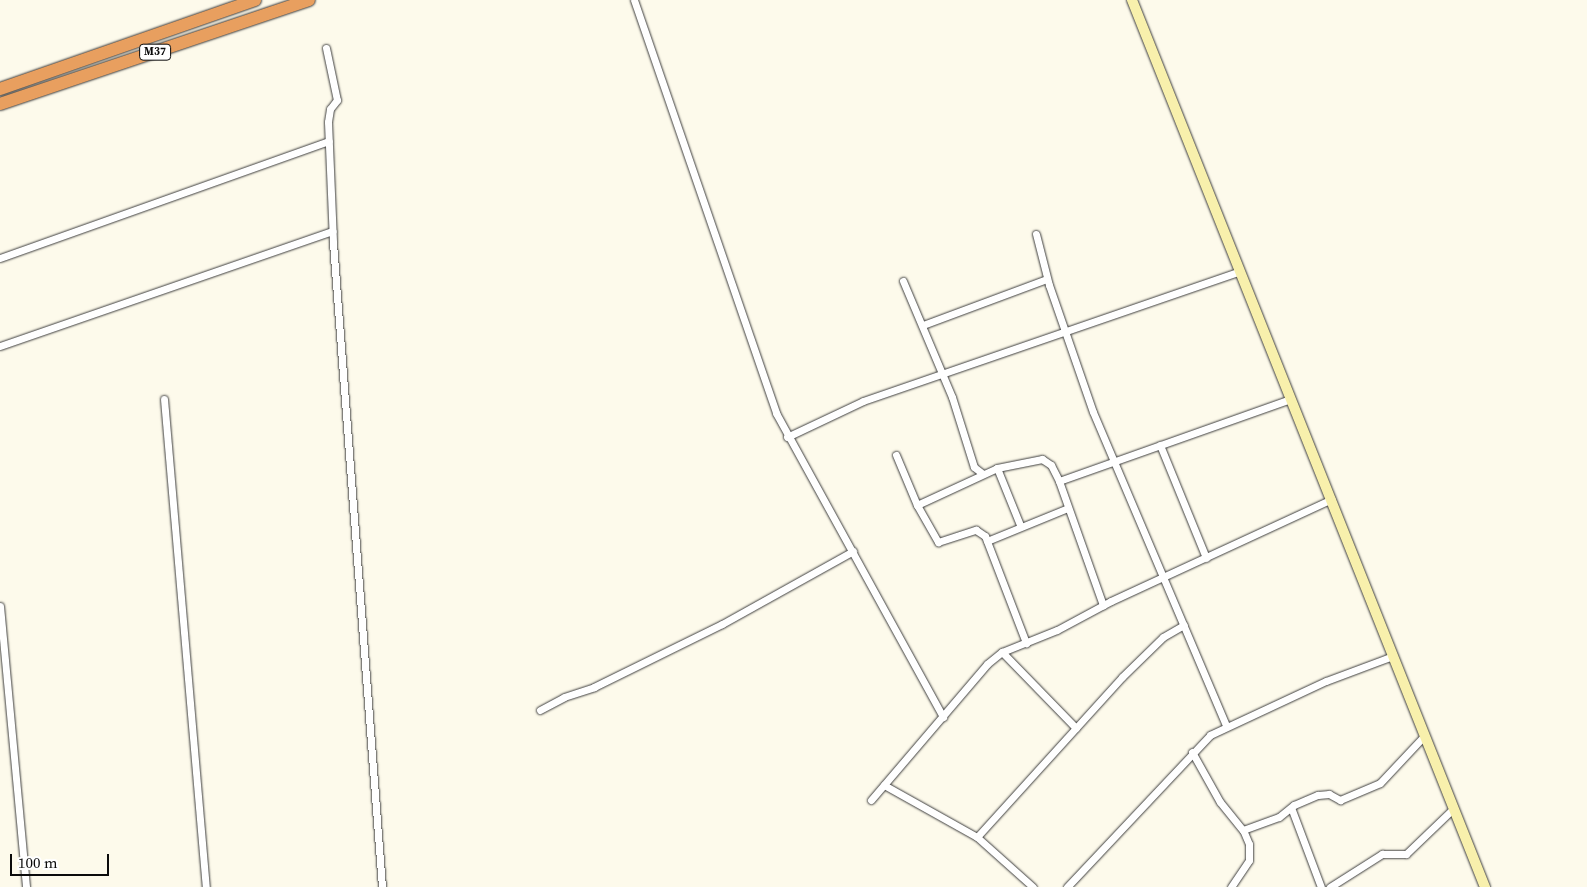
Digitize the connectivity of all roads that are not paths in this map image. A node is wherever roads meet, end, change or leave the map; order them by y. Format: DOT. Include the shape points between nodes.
graph roads {
  1 [pos="255,0"];
  2 [pos="309,0"];
  3 [pos="634,0"];
  4 [pos="1132,0"];
  5 [pos="286,4"];
  6 [pos="326,48"];
  7 [pos="0,89"];
  8 [pos="0,104"];
  9 [pos="329,141"];
  10 [pos="333,231"];
  11 [pos="1036,234"];
  12 [pos="0,258"];
  13 [pos="1240,271"];
  14 [pos="1047,279"];
  15 [pos="903,281"];
  16 [pos="922,325"];
  17 [pos="1064,330"];
  18 [pos="0,346"];
  19 [pos="943,375"];
  20 [pos="164,399"];
  21 [pos="1291,399"];
  22 [pos="788,438"];
  23 [pos="1160,446"];
  24 [pos="896,455"];
  25 [pos="1114,462"];
  26 [pos="997,468"];
  27 [pos="982,474"];
  28 [pos="1059,481"];
  29 [pos="1332,499"];
  30 [pos="917,505"];
  31 [pos="1068,508"];
  32 [pos="1020,525"];
  33 [pos="987,541"];
  34 [pos="853,552"];
  35 [pos="1206,558"];
  36 [pos="1164,577"];
  37 [pos="1103,605"];
  38 [pos="0,606"];
  39 [pos="1184,625"];
  40 [pos="1026,643"];
  41 [pos="1002,652"];
  42 [pos="1392,656"];
  43 [pos="540,710"];
  44 [pos="943,717"];
  45 [pos="1226,726"];
  46 [pos="1076,728"];
  47 [pos="1424,736"];
  48 [pos="1192,752"];
  49 [pos="884,785"];
  50 [pos="871,800"];
  51 [pos="1454,808"];
  52 [pos="1292,810"];
  53 [pos="1242,830"];
  54 [pos="977,837"];
  55 [pos="26,887"];
  56 [pos="206,887"];
  57 [pos="382,887"];
  58 [pos="1033,887"];
  59 [pos="1067,887"];
  60 [pos="1231,887"];
  61 [pos="1321,887"];
  62 [pos="1330,887"];
  63 [pos="1485,887"];
  1 -- 7 [label="highway, M37 / M37"];
  2 -- 5 [label="highway, M37 / M37"];
  3 -- 22 [label="street" via="776,413"];
  4 -- 13 [label="main road"];
  5 -- 8 [label="highway, M37 / M37"];
  6 -- 9 [label="street" via="337,100 330,109"];
  9 -- 10 [label="street"];
  9 -- 12 [label="street"];
  10 -- 18 [label="street"];
  10 -- 57 [label="street"];
  11 -- 14 [label="street"];
  13 -- 17 [label="street"];
  13 -- 21 [label="main road"];
  14 -- 16 [label="street"];
  14 -- 17 [label="street"];
  15 -- 16 [label="street"];
  16 -- 19 [label="street"];
  17 -- 19 [label="street"];
  17 -- 25 [label="street"];
  19 -- 22 [label="street" via="863,401"];
  19 -- 27 [label="street" via="974,467"];
  20 -- 56 [label="street"];
  21 -- 23 [label="street"];
  21 -- 29 [label="main road"];
  22 -- 34 [label="street"];
  23 -- 25 [label="street"];
  23 -- 35 [label="street"];
  24 -- 30 [label="street"];
  25 -- 28 [label="street"];
  25 -- 36 [label="street"];
  26 -- 27 [label="street"];
  26 -- 28 [label="street" via="1042,459 1051,465"];
  26 -- 32 [label="street"];
  27 -- 30 [label="street"];
  28 -- 31 [label="street"];
  29 -- 35 [label="street"];
  29 -- 42 [label="main road"];
  30 -- 33 [label="street" via="938,542 976,530"];
  31 -- 32 [label="street"];
  31 -- 37 [label="street"];
  32 -- 33 [label="street"];
  33 -- 40 [label="street"];
  34 -- 43 [label="street" via="722,624 594,688 564,697"];
  34 -- 44 [label="street"];
  35 -- 36 [label="street"];
  36 -- 37 [label="street"];
  36 -- 39 [label="street"];
  37 -- 40 [label="street"];
  38 -- 55 [label="street"];
  39 -- 45 [label="street"];
  39 -- 46 [label="street" via="1157,643"];
  40 -- 41 [label="street"];
  41 -- 44 [label="street" via="987,664"];
  41 -- 46 [label="street"];
  42 -- 45 [label="street" via="1326,681"];
  42 -- 47 [label="main road"];
  44 -- 49 [label="street"];
  45 -- 48 [label="street"];
  46 -- 54 [label="street"];
  47 -- 51 [label="main road"];
  47 -- 52 [label="street" via="1380,783 1340,800 1329,794 1318,795 1294,805"];
  48 -- 53 [label="street" via="1220,802"];
  48 -- 59 [label="street"];
  49 -- 50 [label="street"];
  49 -- 54 [label="street"];
  51 -- 62 [label="street" via="1406,854 1382,854"];
  51 -- 63 [label="main road"];
  52 -- 53 [label="street"];
  52 -- 61 [label="street"];
  53 -- 60 [label="street" via="1249,844 1249,860"];
  54 -- 58 [label="street"];
}
